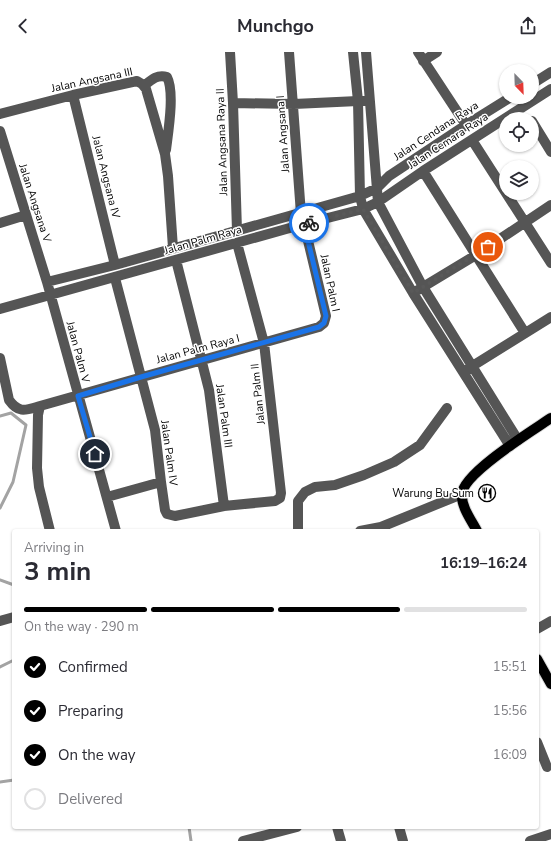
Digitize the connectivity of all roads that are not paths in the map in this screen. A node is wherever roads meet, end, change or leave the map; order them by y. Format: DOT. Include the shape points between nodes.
graph roads {
  1 [pos="230,52"];
  2 [pos="289,52"];
  3 [pos="353,52"];
  4 [pos="366,52"];
  5 [pos="437,52"];
  6 [pos="420,56"];
  7 [pos="551,72"];
  8 [pos="539,80"];
  9 [pos="144,86"];
  10 [pos="551,89"];
  11 [pos="73,95"];
  12 [pos="358,100"];
  13 [pos="370,102"];
  14 [pos="233,103"];
  15 [pos="294,104"];
  16 [pos="500,104"];
  17 [pos="523,107"];
  18 [pos="526,112"];
  19 [pos="0,114"];
  20 [pos="466,125"];
  21 [pos="0,131"];
  22 [pos="539,133"];
  23 [pos="472,140"];
  24 [pos="2,149"];
  25 [pos="551,152"];
  26 [pos="165,154"];
  27 [pos="424,170"];
  28 [pos="377,188"];
  29 [pos="360,196"];
  30 [pos="378,202"];
  31 [pos="551,205"];
  32 [pos="363,209"];
  33 [pos="301,214"];
  34 [pos="26,215"];
  35 [pos="524,222"];
  36 [pos="0,223"];
  37 [pos="304,224"];
  38 [pos="237,230"];
  39 [pos="238,243"];
  40 [pos="173,248"];
  41 [pos="476,255"];
  42 [pos="176,260"];
  43 [pos="551,263"];
  44 [pos="116,265"];
  45 [pos="115,278"];
  46 [pos="47,282"];
  47 [pos="423,287"];
  48 [pos="413,293"];
  49 [pos="50,296"];
  50 [pos="0,309"];
  51 [pos="551,317"];
  52 [pos="324,323"];
  53 [pos="525,333"];
  54 [pos="264,343"];
  55 [pos="0,358"];
  56 [pos="200,360"];
  57 [pos="467,369"];
  58 [pos="141,377"];
  59 [pos="78,396"];
  60 [pos="40,406"];
  61 [pos="446,408"];
  62 [pos="551,418"];
  63 [pos="514,443"];
  64 [pos="161,482"];
  65 [pos="462,494"];
  66 [pos="107,497"];
  67 [pos="224,506"];
  68 [pos="50,529"];
  69 [pos="115,529"];
  70 [pos="298,529"];
  71 [pos="370,529"];
  72 [pos="476,529"];
  73 [pos="12,618"];
  74 [pos="551,620"];
  75 [pos="0,621"];
  76 [pos="539,628"];
  77 [pos="539,663"];
  78 [pos="551,684"];
  79 [pos="539,748"];
  80 [pos="545,768"];
  81 [pos="289,829"];
  82 [pos="338,829"];
  83 [pos="400,829"];
  84 [pos="551,834"];
  85 [pos="243,841"];
  86 [pos="341,841"];
  87 [pos="403,841"];
  88 [pos="530,841"];
  1 -- 14 [label="street, Jalan Angsana Raya II"];
  2 -- 15 [label="street, Jalan Angsana I"];
  3 -- 12 [label="street"];
  4 -- 13 [label="street"];
  5 -- 6 [label="street"];
  6 -- 20 [label="street"];
  7 -- 8 [label="street"];
  9 -- 11 [label="street, Jalan Angsana III" via="137,81"];
  9 -- 26 [label="street, Jalan Angsana III"];
  9 -- 26 [label="street" via="155,77 167,77 169,80 169,130"];
  10 -- 17 [label="street, Jalan Cemara Raya"];
  11 -- 19 [label="street, Jalan Angsana III"];
  11 -- 44 [label="street, Jalan Angsana IV"];
  12 -- 13 [label="street"];
  12 -- 15 [label="street"];
  12 -- 29 [label="street"];
  13 -- 28 [label="street"];
  14 -- 15 [label="street"];
  14 -- 38 [label="street, Jalan Angsana Raya II"];
  15 -- 33 [label="street, Jalan Angsana I"];
  16 -- 20 [label="street, Jalan Cendana Raya"];
  17 -- 18 [label="street"];
  17 -- 23 [label="street, Jalan Cemara Raya"];
  20 -- 28 [label="street, Jalan Cendana Raya" via="389,176"];
  21 -- 24 [label="street, Jalan Angsana V"];
  22 -- 25 [label="street"];
  23 -- 27 [label="street, Jalan Cemara Raya"];
  23 -- 35 [label="street"];
  24 -- 34 [label="street, Jalan Angsana V"];
  26 -- 40 [label="street, Jalan Angsana III"];
  27 -- 30 [label="street, Jalan Cemara Raya"];
  27 -- 41 [label="street"];
  28 -- 29 [label="street, Jalan Cendana Raya"];
  28 -- 30 [label="street"];
  29 -- 32 [label="street"];
  29 -- 33 [label="street, Jalan Cendana Raya"];
  30 -- 32 [label="street, Jalan Cemara Raya"];
  30 -- 47 [label="street"];
  31 -- 35 [label="street"];
  32 -- 37 [label="street, Jalan Palm Raya"];
  32 -- 48 [label="street"];
  33 -- 38 [label="street, Jalan Cendana Raya"];
  34 -- 36 [label="street"];
  34 -- 46 [label="street, Jalan Angsana V"];
  35 -- 41 [label="street"];
  35 -- 43 [label="street"];
  37 -- 39 [label="street, Jalan Palm Raya"];
  37 -- 52 [label="street, Jalan Palm I" via="326,316"];
  38 -- 40 [label="street, Jalan Cendana Raya"];
  39 -- 42 [label="street, Jalan Palm Raya"];
  39 -- 54 [label="street, Jalan Palm II"];
  40 -- 44 [label="street, Jalan Cendana Raya"];
  41 -- 47 [label="street"];
  41 -- 53 [label="street"];
  42 -- 45 [label="street, Jalan Palm Raya"];
  42 -- 56 [label="street, Jalan Palm III"];
  44 -- 46 [label="street, Jalan Cendana Raya"];
  45 -- 49 [label="street, Jalan Palm Raya"];
  45 -- 58 [label="street, Jalan Palm IV"];
  46 -- 49 [label="street, Jalan Angsana V"];
  47 -- 48 [label="street"];
  47 -- 57 [label="street"];
  48 -- 57 [label="street"];
  49 -- 50 [label="street, Jalan Palm Raya"];
  49 -- 59 [label="street, Jalan Palm V"];
  51 -- 53 [label="street"];
  52 -- 54 [label="street, Jalan Palm Raya I" via="319,327"];
  53 -- 57 [label="street"];
  54 -- 56 [label="street, Jalan Palm Raya I"];
  54 -- 67 [label="street, Jalan Palm II" via="280,498 275,501"];
  55 -- 60 [label="street, Jalan Palm Raya I" via="9,400 13,406 25,410"];
  56 -- 58 [label="street, Jalan Palm Raya I"];
  56 -- 67 [label="street, Jalan Palm III" via="209,390"];
  57 -- 63 [label="street"];
  58 -- 59 [label="street, Jalan Palm Raya I"];
  58 -- 64 [label="street, Jalan Palm IV" via="155,430"];
  59 -- 60 [label="street, Jalan Palm Raya I"];
  59 -- 66 [label="street, Jalan Palm V"];
  60 -- 68 [label="street" via="38,476"];
  61 -- 70 [label="street" via="420,445 394,462 335,485 315,487 305,492 298,501"];
  62 -- 63 [label="main road"];
  63 -- 65 [label="main road" via="475,473"];
  64 -- 66 [label="street"];
  64 -- 67 [label="street, Jalan Palm IV" via="165,510 169,516"];
  65 -- 71 [label="street"];
  65 -- 72 [label="main road"];
  66 -- 69 [label="street, Jalan Palm V"];
  73 -- 75 [label="street"];
  74 -- 76 [label="street"];
  77 -- 78 [label="main road"];
  79 -- 80 [label="street"];
  81 -- 85 [label="street"];
  82 -- 86 [label="street"];
  83 -- 87 [label="street"];
  84 -- 88 [label="street"];
}
